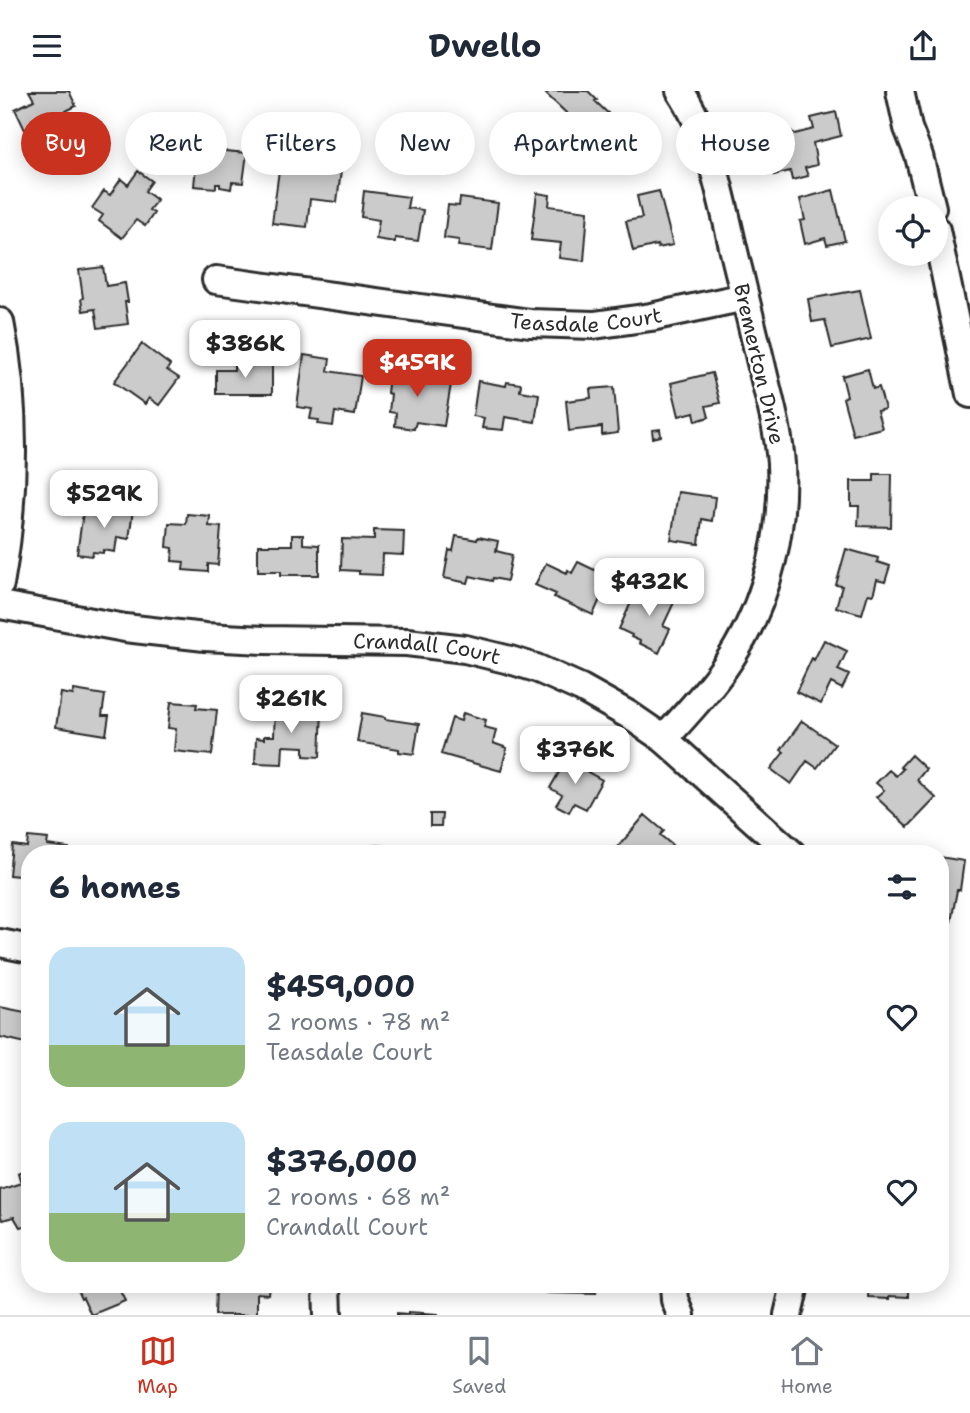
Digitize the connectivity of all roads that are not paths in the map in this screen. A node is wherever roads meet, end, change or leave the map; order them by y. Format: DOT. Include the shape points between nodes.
graph roads {
  1 [pos="680,91"];
  2 [pos="900,91"];
  3 [pos="929,196"];
  4 [pos="947,266"];
  5 [pos="216,280"];
  6 [pos="745,297"];
  7 [pos="962,315"];
  8 [pos="0,322"];
  9 [pos="967,357"];
  10 [pos="970,394"];
  11 [pos="0,584"];
  12 [pos="0,605"];
  13 [pos="664,740"];
  14 [pos="782,845"];
  15 [pos="0,943"];
  16 [pos="21,947"];
  17 [pos="327,1293"];
  18 [pos="675,1293"];
  19 [pos="793,1293"];
  20 [pos="328,1315"];
  21 [pos="681,1315"];
  22 [pos="788,1315"];
  1 -- 6 [label="street, Bremerton Drive" via="711,160"];
  2 -- 3 [label="street"];
  4 -- 7 [label="street"];
  5 -- 6 [label="street, Teasdale Court" via="530,323 594,325"];
  6 -- 13 [label="street, Bremerton Drive" via="781,463 776,543 767,581 737,648"];
  7 -- 9 [label="street"];
  8 -- 11 [label="street" via="10,400 11,486"];
  9 -- 10 [label="street"];
  12 -- 13 [label="street, Crandall Court" via="205,637 407,642 465,649 536,668 581,688"];
  13 -- 14 [label="street, Crandall Court"];
  15 -- 16 [label="street"];
  17 -- 20 [label="street"];
  18 -- 21 [label="street"];
  19 -- 22 [label="street"];
}
